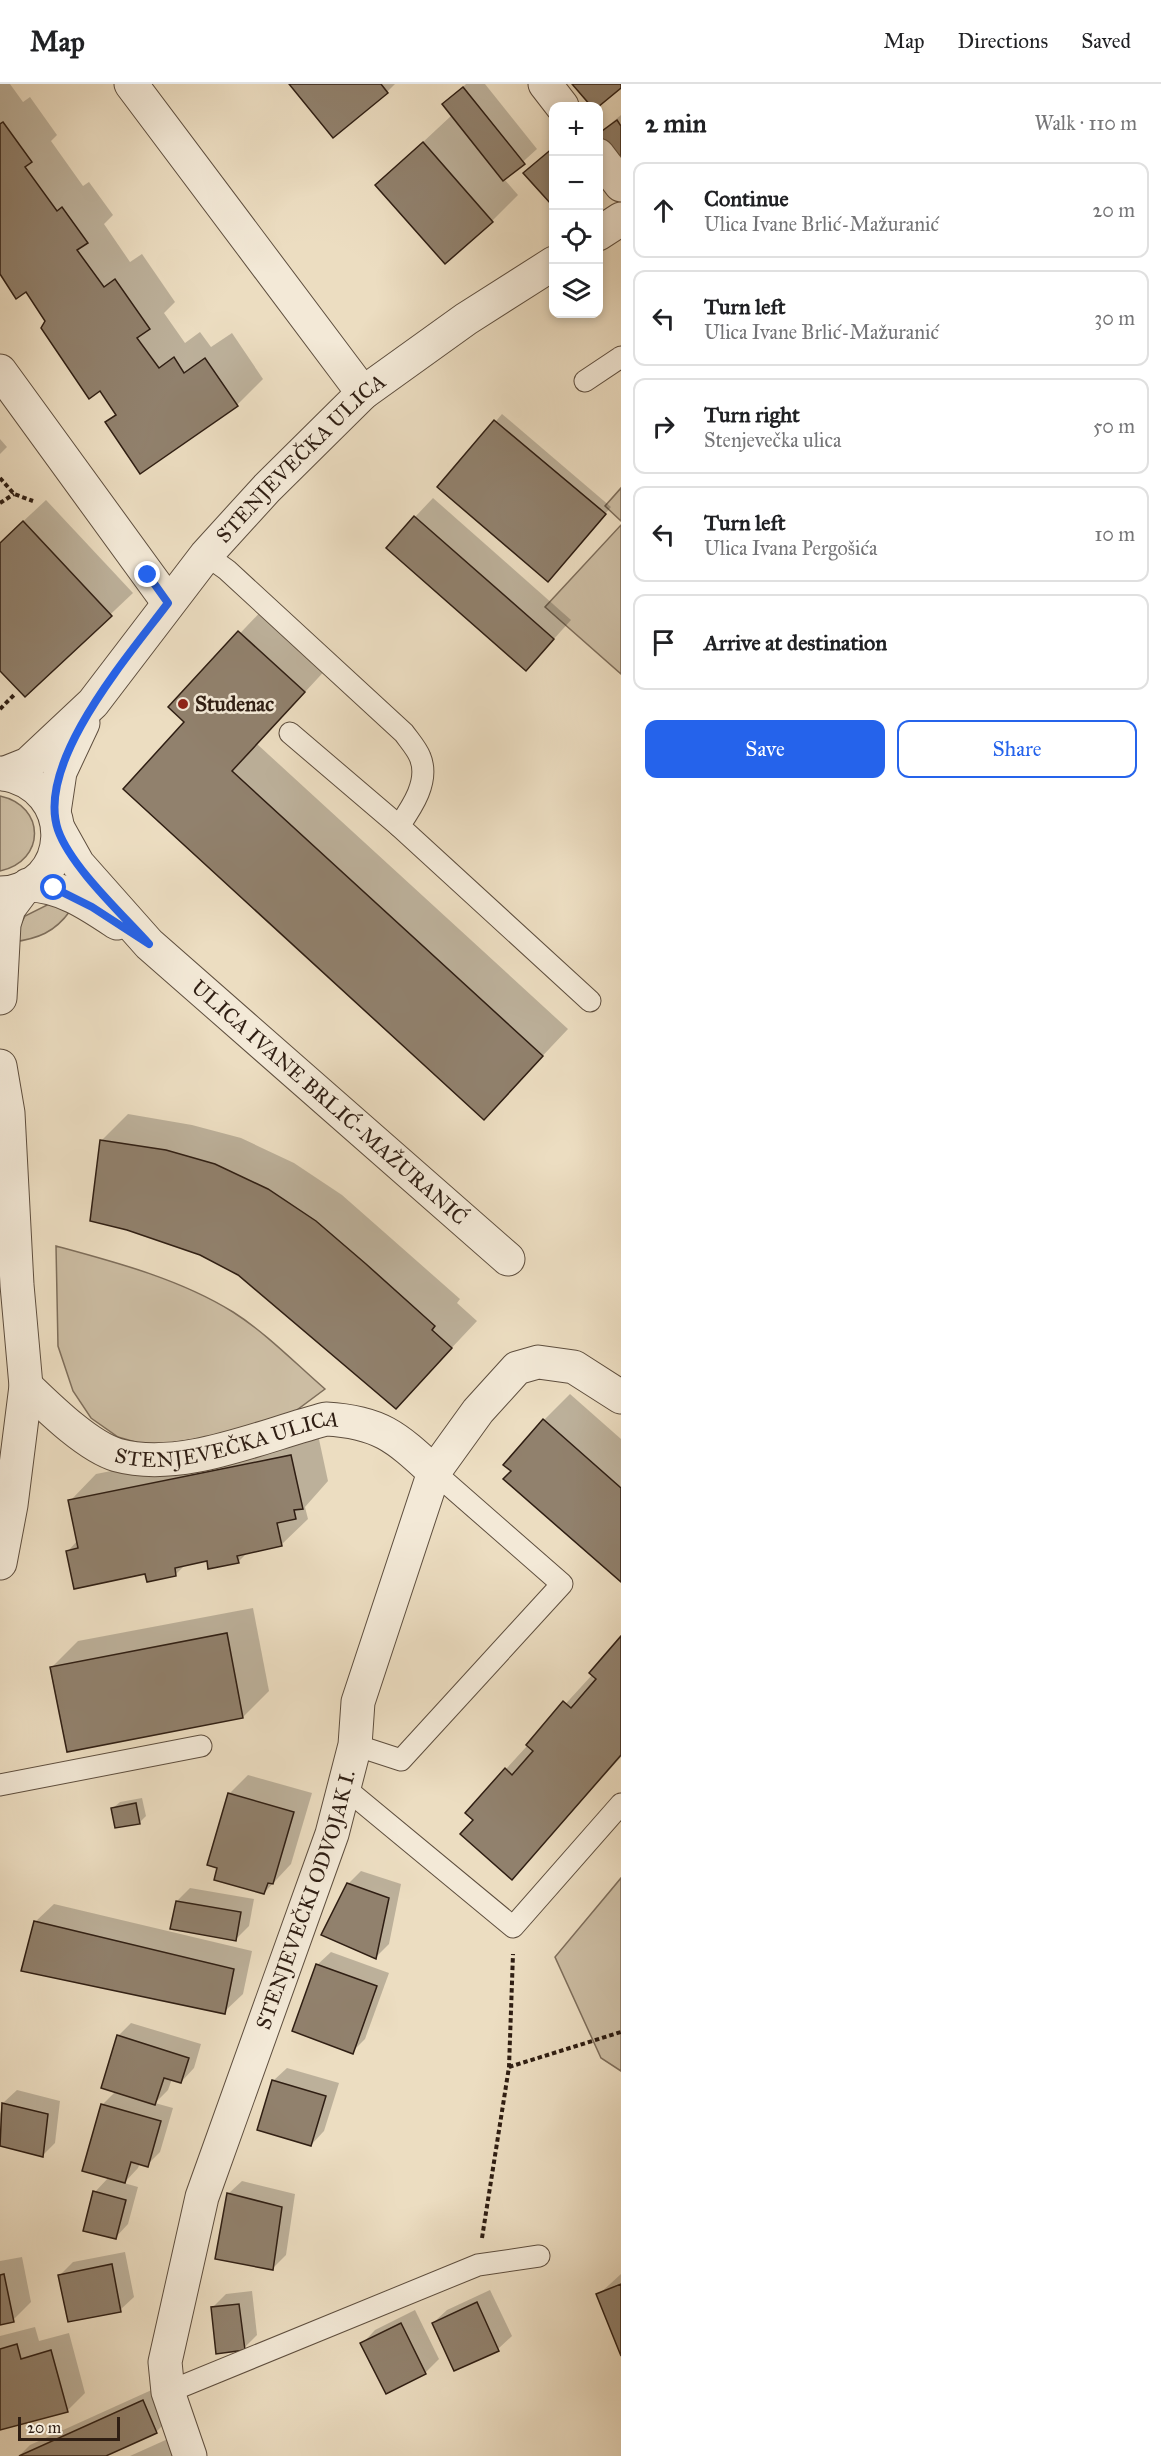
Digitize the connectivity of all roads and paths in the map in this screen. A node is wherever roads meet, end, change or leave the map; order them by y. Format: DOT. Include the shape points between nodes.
graph roads {
  1 [pos="131,84"];
  2 [pos="545,84"];
  3 [pos="559,102"];
  4 [pos="599,156"];
  5 [pos="621,185"];
  6 [pos="621,219"];
  7 [pos="603,231"];
  8 [pos="552,264"];
  9 [pos="621,357"];
  10 [pos="0,370"];
  11 [pos="585,381"];
  12 [pos="363,393"];
  13 [pos="0,478"];
  14 [pos="14,494"];
  15 [pos="33,501"];
  16 [pos="0,502"];
  17 [pos="206,555"];
  18 [pos="168,603"];
  19 [pos="14,695"];
  20 [pos="93,702"];
  21 [pos="0,709"];
  22 [pos="290,733"];
  23 [pos="1,773"];
  24 [pos="56,821"];
  25 [pos="399,826"];
  26 [pos="17,889"];
  27 [pos="149,944"];
  28 [pos="0,998"];
  29 [pos="590,1000"];
  30 [pos="0,1066"];
  31 [pos="508,1259"];
  32 [pos="8,1286"];
  33 [pos="26,1386"];
  34 [pos="621,1397"];
  35 [pos="434,1472"];
  36 [pos="0,1563"];
  37 [pos="355,1745"];
  38 [pos="201,1746"];
  39 [pos="0,1785"];
  40 [pos="345,1788"];
  41 [pos="621,1803"];
  42 [pos="513,1927"];
  43 [pos="621,2032"];
  44 [pos="509,2067"];
  45 [pos="539,2256"];
  46 [pos="478,2265"];
  47 [pos="168,2392"];
  48 [pos="190,2456"];
  1 -- 12 [label="street"];
  2 -- 3 [label="street"];
  4 -- 5 [label="street"];
  6 -- 7 [label="street"];
  8 -- 12 [label="street, STENJEVEČKA ULICA" via="466,319"];
  9 -- 11 [label="lane"];
  10 -- 18 [label="street"];
  12 -- 17 [label="street, STENJEVEČKA ULICA"];
  13 -- 14 [label="path"];
  14 -- 15 [label="path"];
  14 -- 16 [label="path"];
  17 -- 18 [label="street, STENJEVEČKA ULICA"];
  17 -- 25 [label="lane" via="404,733 420,756 423,770 417,799"];
  18 -- 20 [label="street, STENJEVEČKA ULICA"];
  19 -- 21 [label="path"];
  20 -- 23 [label="street, STENJEVEČKA ULICA" via="28,764"];
  20 -- 24 [label="street, STENJEVEČKA ULICA" via="60,772"];
  22 -- 25 [label="lane"];
  23 -- 24 [label="street, ULICA IVANE BRLIĆ-MAŽURANIĆ" via="32,784 45,796"];
  24 -- 26 [label="street, STENJEVEČKA ULICA" via="57,848 50,865 39,878"];
  24 -- 27 [label="street, ULICA IVANE BRLIĆ-MAŽURANIĆ" via="78,864"];
  25 -- 29 [label="lane"];
  26 -- 27 [label="street, ULICA IVANE BRLIĆ-MAŽURANIĆ" via="54,888"];
  26 -- 28 [label="street" via="4,924"];
  27 -- 31 [label="street, ULICA IVANE BRLIĆ-MAŽURANIĆ"];
  30 -- 32 [label="street" via="8,1113"];
  32 -- 33 [label="street"];
  33 -- 35 [label="street, STENJEVEČKA ULICA" via="57,1415 115,1455 151,1460 193,1456 326,1419 350,1420 399,1440"];
  33 -- 36 [label="street"];
  34 -- 35 [label="street, STENJEVEČKI ODVOJAK I." via="574,1367 538,1362 517,1368 478,1411"];
  35 -- 37 [label="street, STENJEVEČKI ODVOJAK I." via="357,1702"];
  35 -- 37 [label="lane" via="562,1584 401,1760"];
  37 -- 40 [label="street, STENJEVEČKI ODVOJAK I."];
  38 -- 39 [label="lane"];
  40 -- 42 [label="lane"];
  40 -- 47 [label="street, STENJEVEČKI ODVOJAK I." via="307,1906 202,2197 165,2362"];
  41 -- 42 [label="lane"];
  42 -- 44 [label="path"];
  43 -- 44 [label="path"];
  44 -- 46 [label="path"];
  45 -- 46 [label="lane"];
  46 -- 47 [label="lane"];
  47 -- 48 [label="street, STENJEVEČKI ODVOJAK I."];
}
